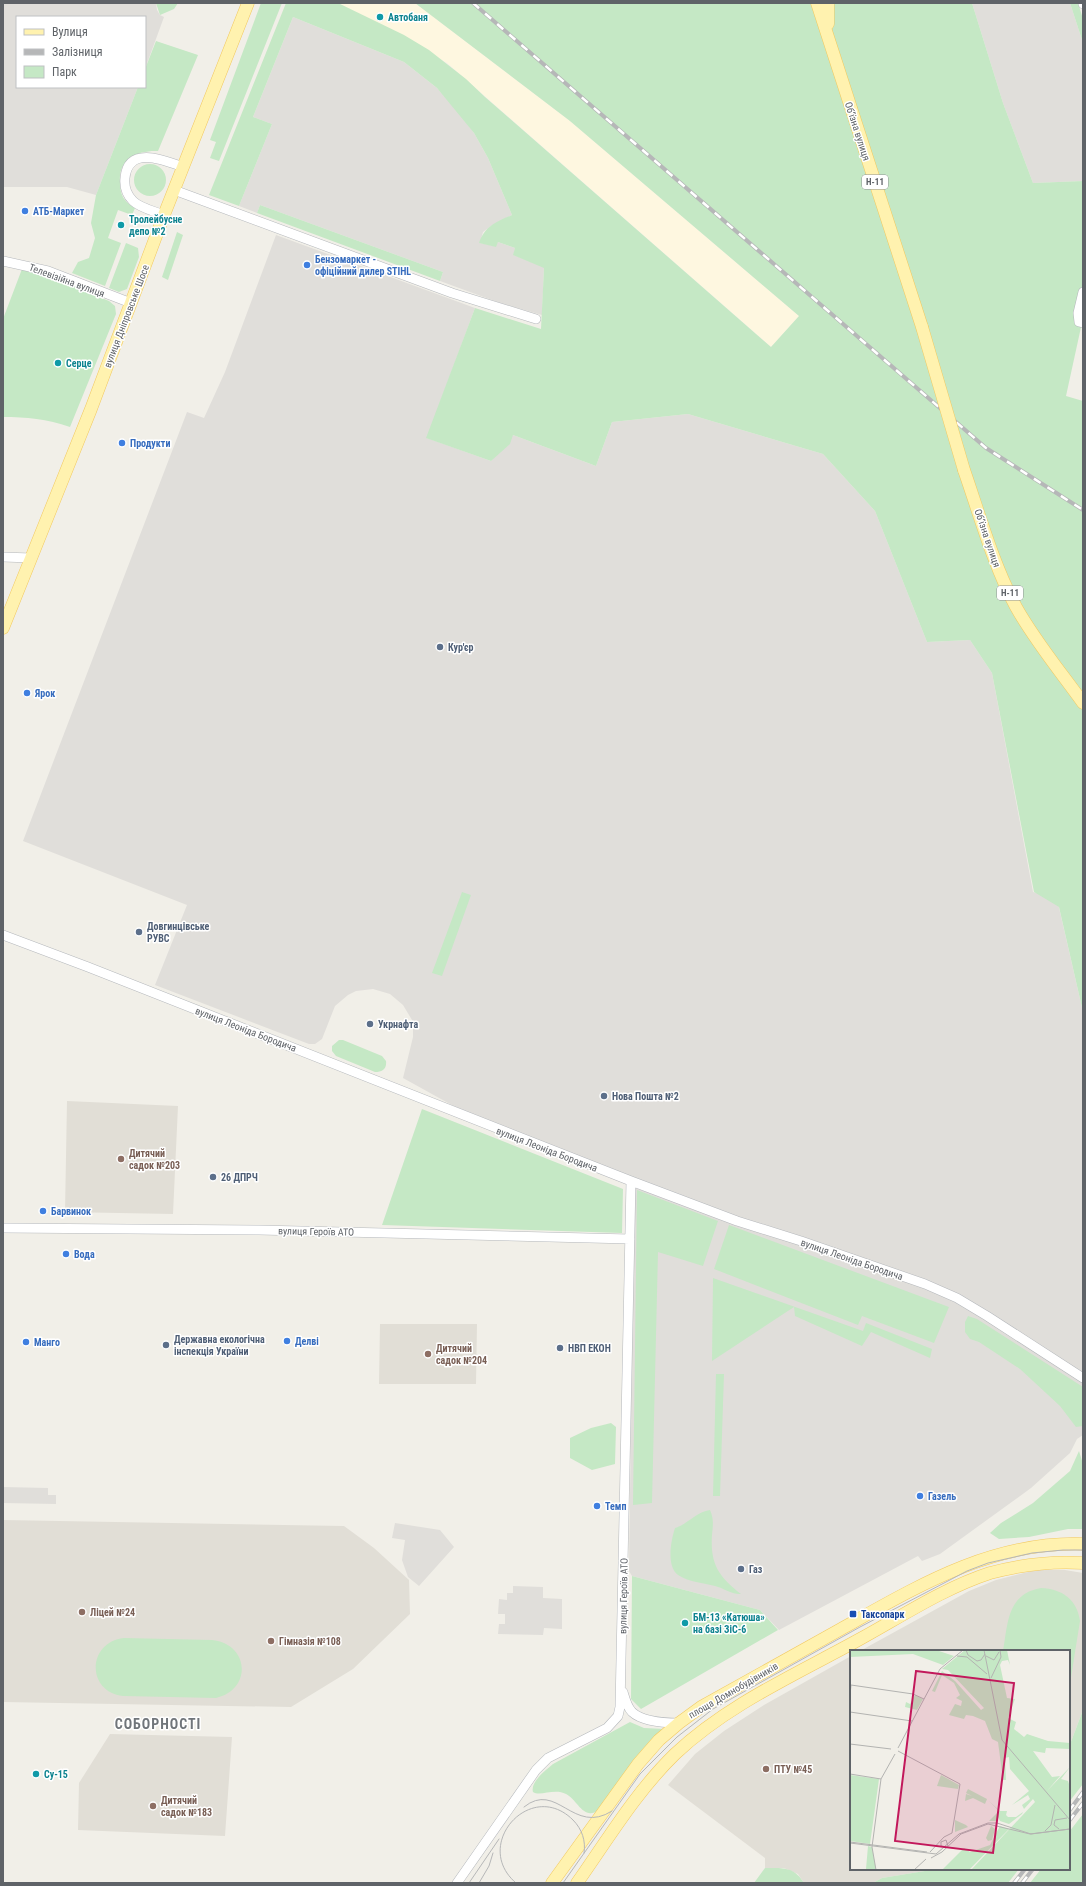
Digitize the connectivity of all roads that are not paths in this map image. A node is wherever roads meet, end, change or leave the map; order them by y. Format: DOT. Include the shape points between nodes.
graph roads {
  1 [pos="248,3"];
  2 [pos="818,3"];
  3 [pos="828,3"];
  4 [pos="828,37"];
  5 [pos="183,167"];
  6 [pos="174,190"];
  7 [pos="164,215"];
  8 [pos="3,261"];
  9 [pos="1083,292"];
  10 [pos="131,303"];
  11 [pos="536,319"];
  12 [pos="1081,322"];
  13 [pos="3,557"];
  14 [pos="31,558"];
  15 [pos="3,628"];
  16 [pos="1083,702"];
  17 [pos="3,935"];
  18 [pos="631,1181"];
  19 [pos="3,1228"];
  20 [pos="630,1239"];
  21 [pos="1083,1378"];
  22 [pos="1083,1544"];
  23 [pos="1083,1564"];
  24 [pos="622,1689"];
  25 [pos="678,1723"];
  26 [pos="457,1883"];
  27 [pos="552,1883"];
  28 [pos="577,1883"];
  1 -- 5 [label="main road, вулиця Дніпровське Шосе"];
  2 -- 4 [label="main road, Обʼїзна вулиця / Н-11"];
  3 -- 4 [label="main road, Н-11"];
  4 -- 16 [label="main road, Обʼїзна вулиця / Н-11, bridge" via="922,327 964,470 998,569 1035,638"];
  5 -- 6 [label="main road, вулиця Дніпровське Шосе"];
  5 -- 7 [label="street" via="152,157 135,160 127,169 125,182 130,197 137,204"];
  6 -- 7 [label="main road, вулиця Дніпровське Шосе"];
  6 -- 11 [label="street" via="452,293"];
  7 -- 10 [label="main road, вулиця Дніпровське Шосе"];
  8 -- 10 [label="street, Телевізійна вулиця" via="48,271"];
  9 -- 12 [label="street" via="1078,313"];
  10 -- 14 [label="main road, вулиця Дніпровське Шосе"];
  13 -- 14 [label="street"];
  14 -- 15 [label="main road, вулиця Дніпровське Шосе"];
  17 -- 18 [label="street, вулиця Леоніда Бородича"];
  18 -- 20 [label="street, вулиця Героїв АТО"];
  18 -- 21 [label="street, вулиця Леоніда Бородича" via="738,1221 925,1284 957,1298"];
  19 -- 20 [label="street, вулиця Героїв АТО" via="267,1230"];
  20 -- 24 [label="street, вулиця Героїв АТО"];
  22 -- 25 [label="main road, площа Домнобудівників" via="1042,1545 997,1554 956,1570 905,1595 701,1707"];
  23 -- 28 [label="main road, площа Домнобудівників" via="1036,1564 992,1573 952,1588 750,1699 711,1724 653,1778"];
  24 -- 25 [label="street" via="634,1714 658,1722"];
  24 -- 26 [label="street, вулиця Героїв АТО" via="620,1707 614,1722 548,1758 536,1770"];
  25 -- 27 [label="main road, площа Домнобудівників" via="638,1764"];
}
